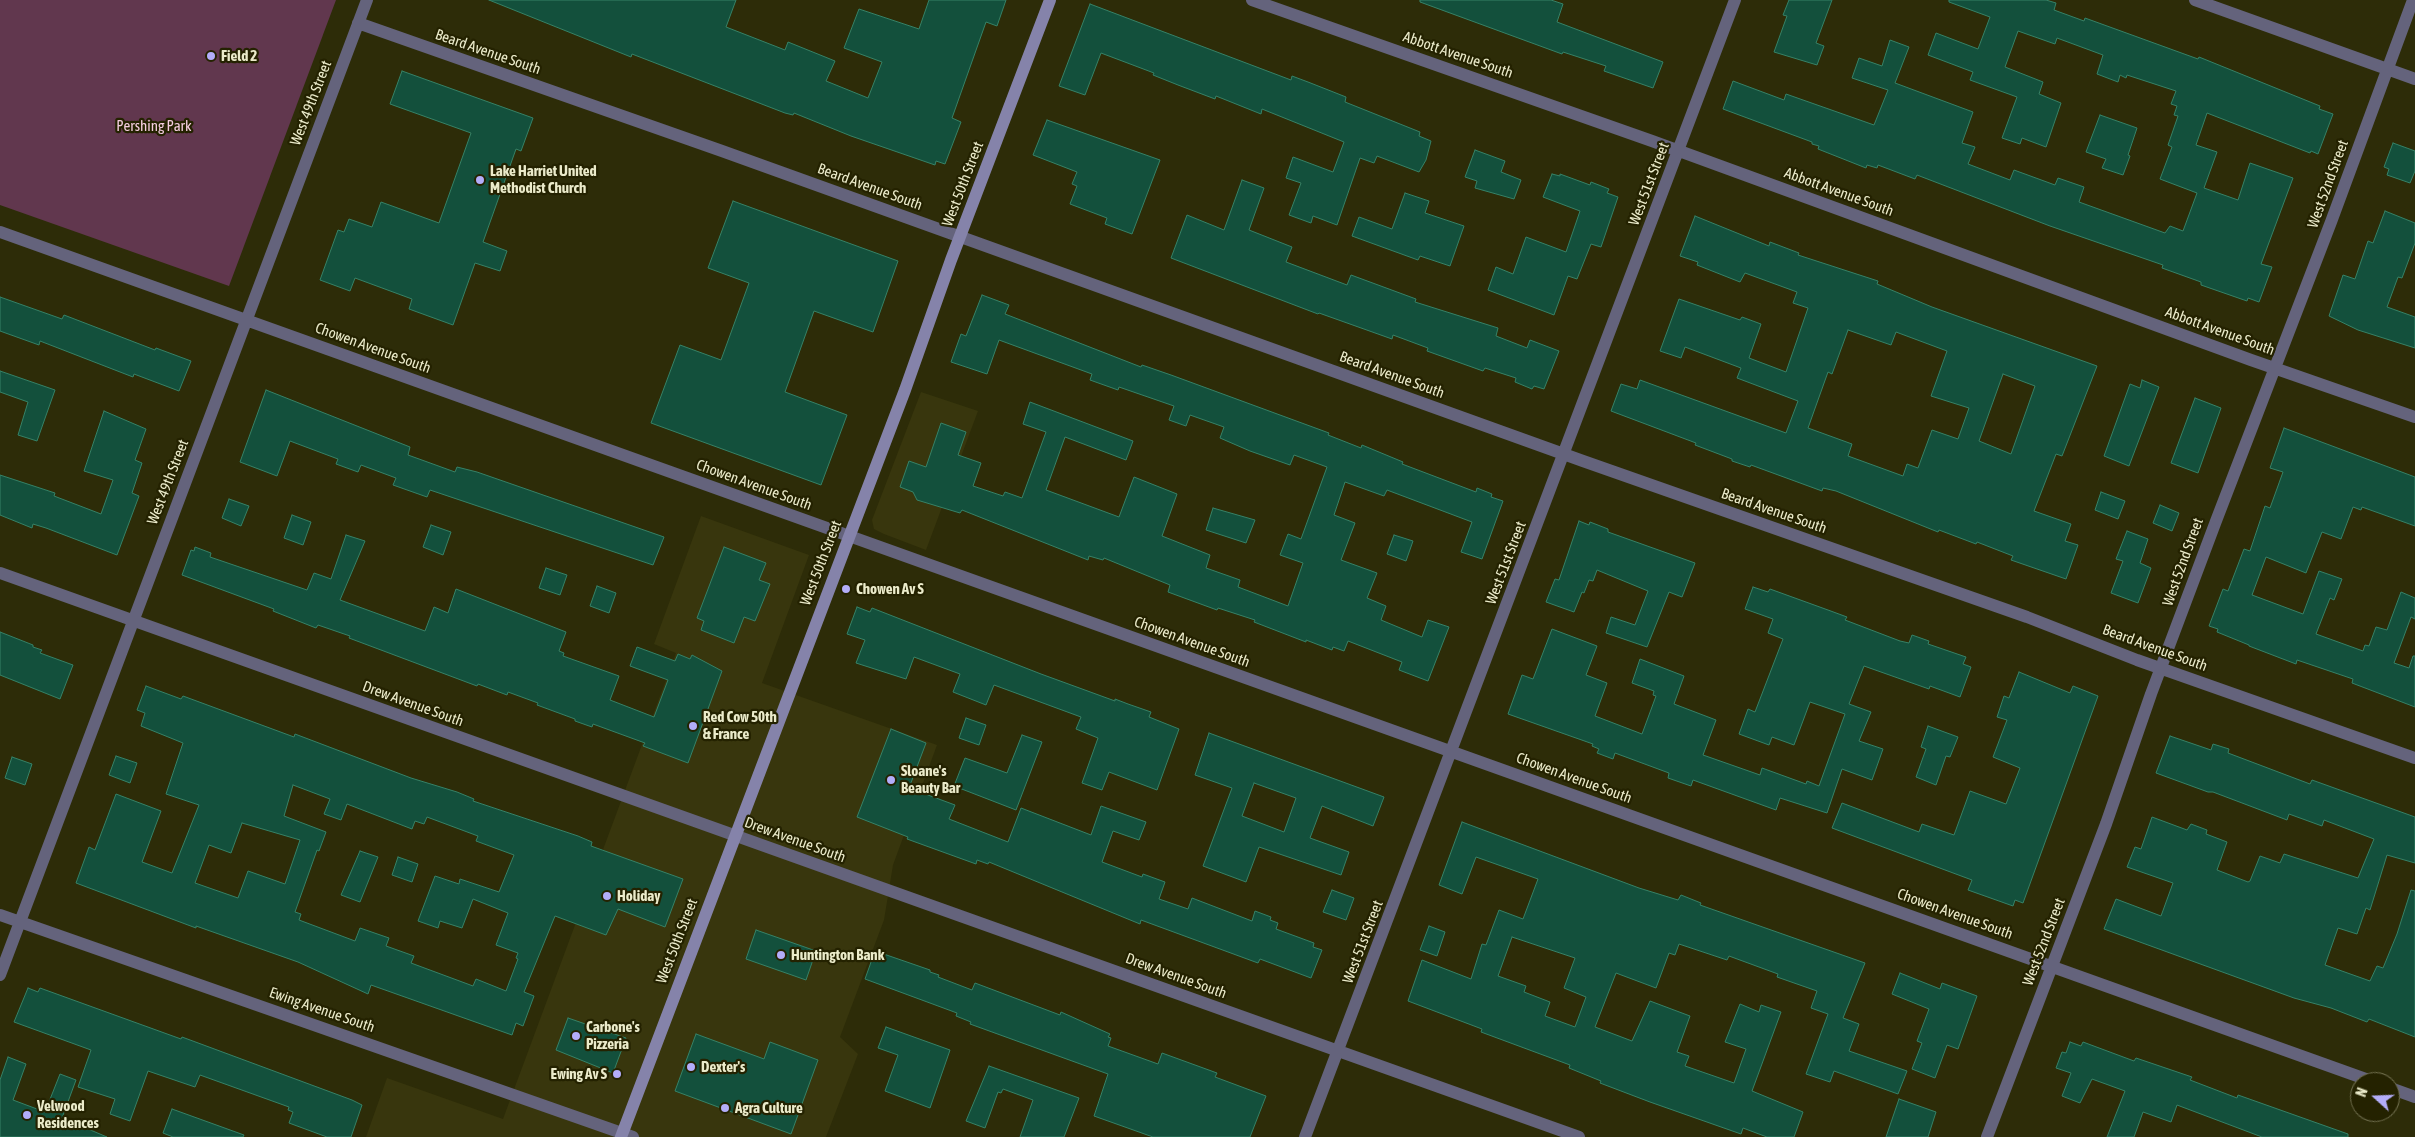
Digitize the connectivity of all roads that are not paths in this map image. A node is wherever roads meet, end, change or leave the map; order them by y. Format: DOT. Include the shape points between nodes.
graph roads {
  1 [pos="367,0"];
  2 [pos="1050,0"];
  3 [pos="1252,0"];
  4 [pos="1736,0"];
  5 [pos="2195,0"];
  6 [pos="2413,0"];
  7 [pos="358,23"];
  8 [pos="2387,68"];
  9 [pos="2415,79"];
  10 [pos="1679,151"];
  11 [pos="0,232"];
  12 [pos="960,237"];
  13 [pos="246,320"];
  14 [pos="2274,368"];
  15 [pos="2415,417"];
  16 [pos="1564,454"];
  17 [pos="849,536"];
  18 [pos="0,573"];
  19 [pos="133,621"];
  20 [pos="2161,668"];
  21 [pos="1452,752"];
  22 [pos="2415,758"];
  23 [pos="735,836"];
  24 [pos="0,915"];
  25 [pos="20,922"];
  26 [pos="2052,966"];
  27 [pos="0,975"];
  28 [pos="1339,1051"];
  29 [pos="2350,1073"];
  30 [pos="2400,1092"];
  31 [pos="2415,1097"];
  32 [pos="626,1136"];
  33 [pos="1305,1137"];
  34 [pos="1579,1137"];
  35 [pos="1988,1137"];
  1 -- 7 [label="street, West 49th Street"];
  2 -- 12 [label="main road, West 50th Street"];
  3 -- 10 [label="street, Abbott Avenue South"];
  4 -- 10 [label="street, West 51st Street"];
  5 -- 8 [label="street"];
  6 -- 8 [label="street, West 52nd Street"];
  7 -- 12 [label="street, Beard Avenue South"];
  7 -- 13 [label="street, West 49th Street"];
  8 -- 9 [label="street"];
  8 -- 14 [label="street, West 52nd Street"];
  10 -- 14 [label="street, Abbott Avenue South"];
  10 -- 16 [label="street, West 51st Street"];
  11 -- 13 [label="street, Chowen Avenue South"];
  12 -- 16 [label="street, Beard Avenue South"];
  12 -- 17 [label="main road, West 50th Street"];
  13 -- 17 [label="street, Chowen Avenue South"];
  13 -- 19 [label="street, West 49th Street"];
  14 -- 15 [label="street, Abbott Avenue South"];
  14 -- 20 [label="street, West 52nd Street"];
  16 -- 20 [label="street, Beard Avenue South" via="2027,617"];
  16 -- 21 [label="street, West 51st Street"];
  17 -- 21 [label="street, Chowen Avenue South"];
  17 -- 23 [label="main road, West 50th Street"];
  18 -- 19 [label="street, Drew Avenue South"];
  19 -- 23 [label="street, Drew Avenue South"];
  19 -- 25 [label="street, West 49th Street"];
  20 -- 22 [label="street, Beard Avenue South"];
  20 -- 26 [label="street, West 52nd Street"];
  21 -- 26 [label="street, Chowen Avenue South"];
  21 -- 28 [label="street, West 51st Street"];
  23 -- 28 [label="street, Drew Avenue South"];
  23 -- 32 [label="main road, West 50th Street"];
  24 -- 25 [label="street, Ewing Avenue South"];
  25 -- 27 [label="street, West 49th Street"];
  25 -- 32 [label="street, Ewing Avenue South"];
  26 -- 29 [label="street, Chowen Avenue South"];
  26 -- 35 [label="street, West 52nd Street"];
  28 -- 33 [label="street, West 51st Street"];
  28 -- 34 [label="street, Drew Avenue South"];
  30 -- 31 [label="street"];
}
